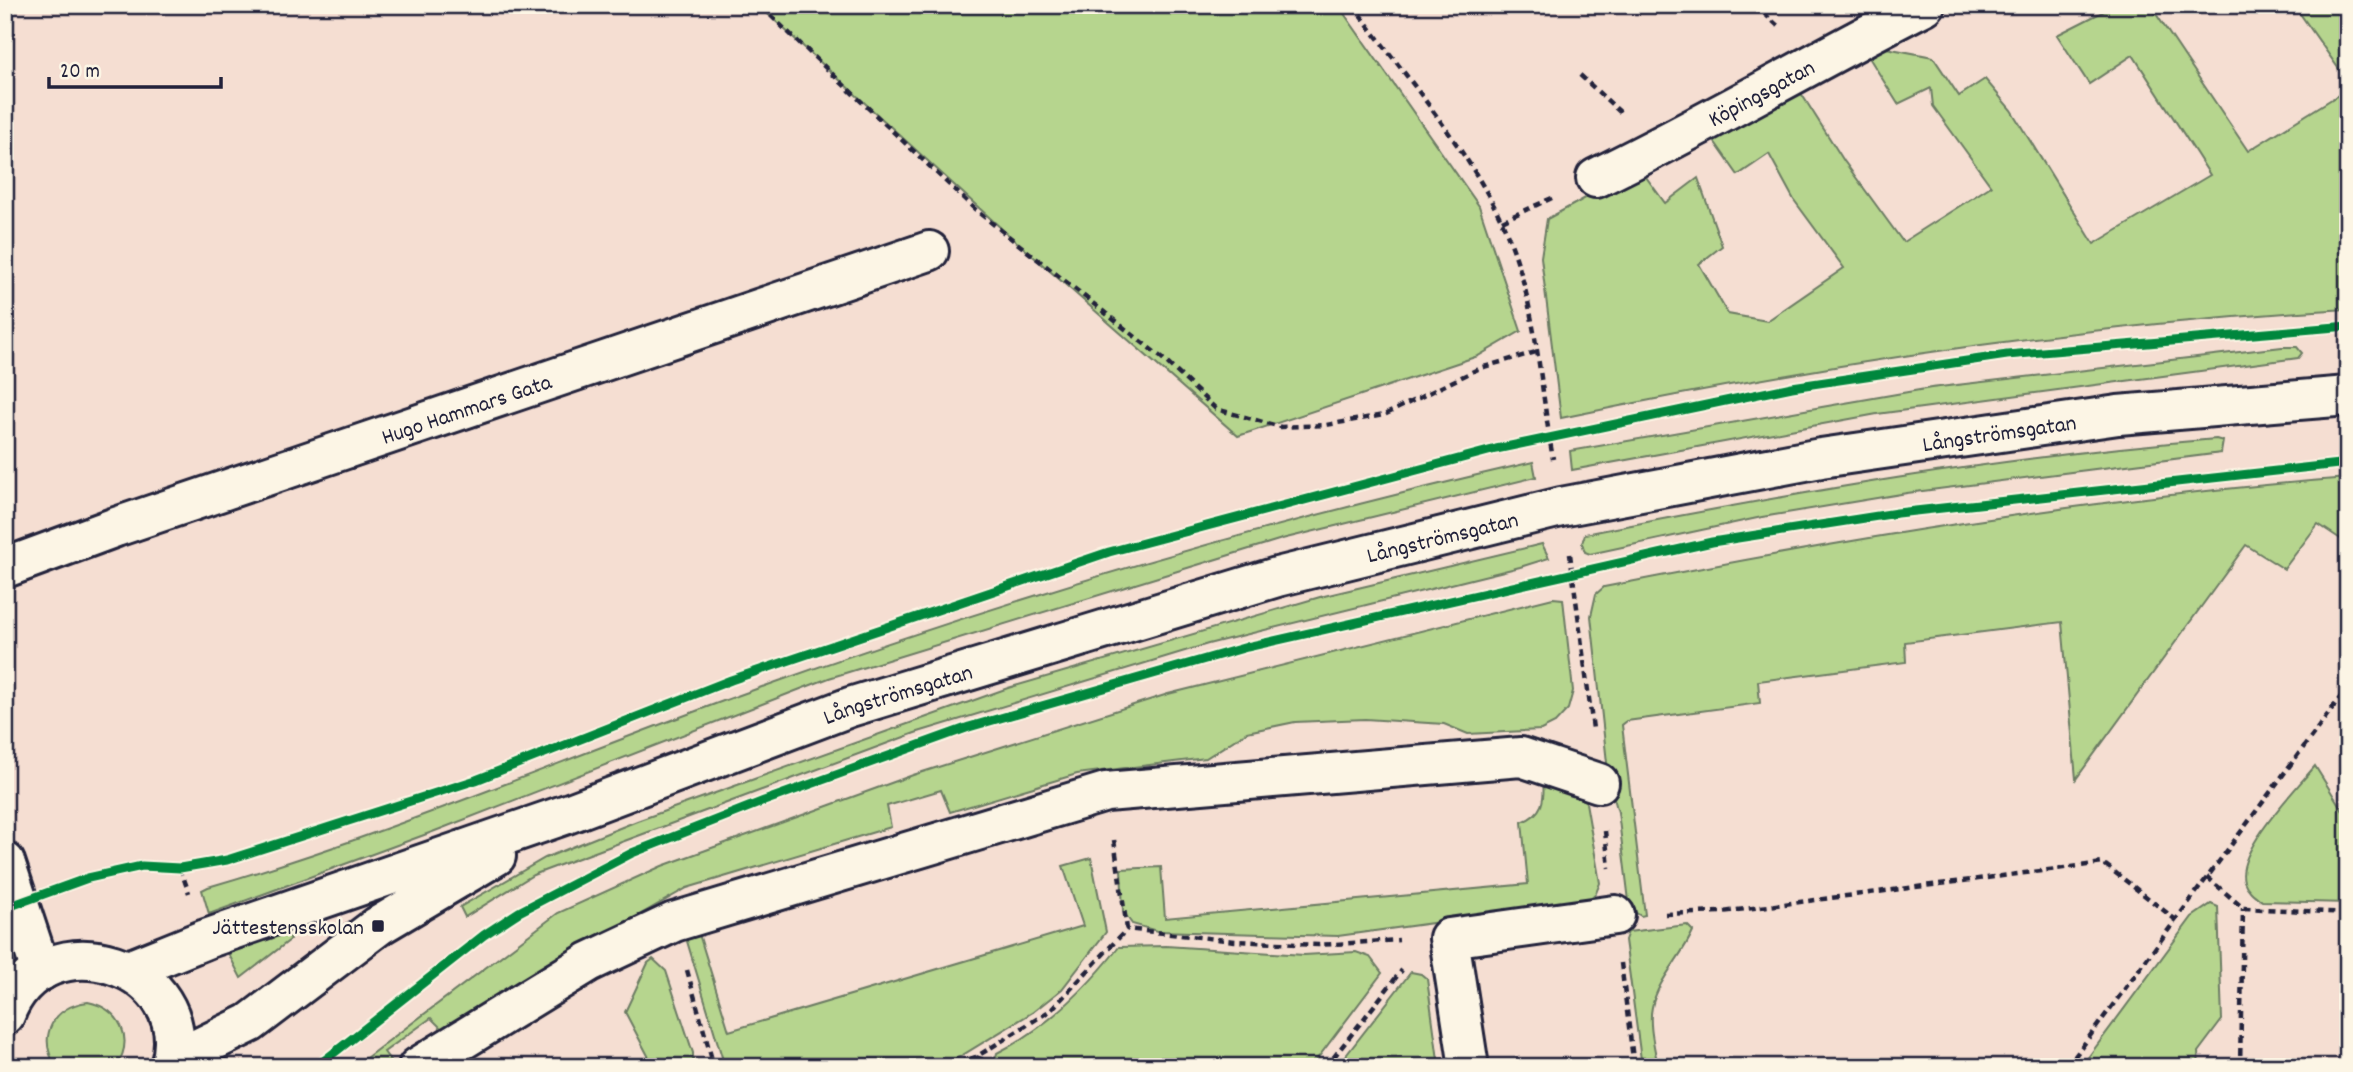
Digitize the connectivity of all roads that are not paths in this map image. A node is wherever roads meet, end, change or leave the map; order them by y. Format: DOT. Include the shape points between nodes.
graph roads {
  1 [pos="1925,5"];
  2 [pos="1596,178"];
  3 [pos="929,251"];
  4 [pos="2348,396"];
  5 [pos="5,568"];
  6 [pos="1599,783"];
  7 [pos="567,814"];
  8 [pos="5,862"];
  9 [pos="1615,915"];
  10 [pos="129,970"];
  11 [pos="41,971"];
  12 [pos="5,1015"];
  13 [pos="171,1064"];
  14 [pos="418,1067"];
  15 [pos="1469,1067"];
  1 -- 2 [label="street, Köpingsgatan"];
  3 -- 5 [label="street, Hugo Hammars Gata"];
  4 -- 7 [label="street, Långströmsgatan" via="2118,415 1978,433 1807,460 1526,515 1276,577 994,661 850,707"];
  6 -- 14 [label="street" via="1521,757 1106,792 674,922 589,962"];
  7 -- 10 [label="street, Långströmsgatan"];
  7 -- 13 [label="street, Långströmsgatan" via="377,926 250,1023"];
  8 -- 11 [label="street"];
  9 -- 15 [label="street" via="1437,938"];
  10 -- 11 [label="street, Långströmsgatan" via="94,959 58,963"];
  10 -- 13 [label="street, Långströmsgatan" via="146,982 169,1018"];
  11 -- 12 [label="street, Långströmsgatan" via="15,996"];
}
